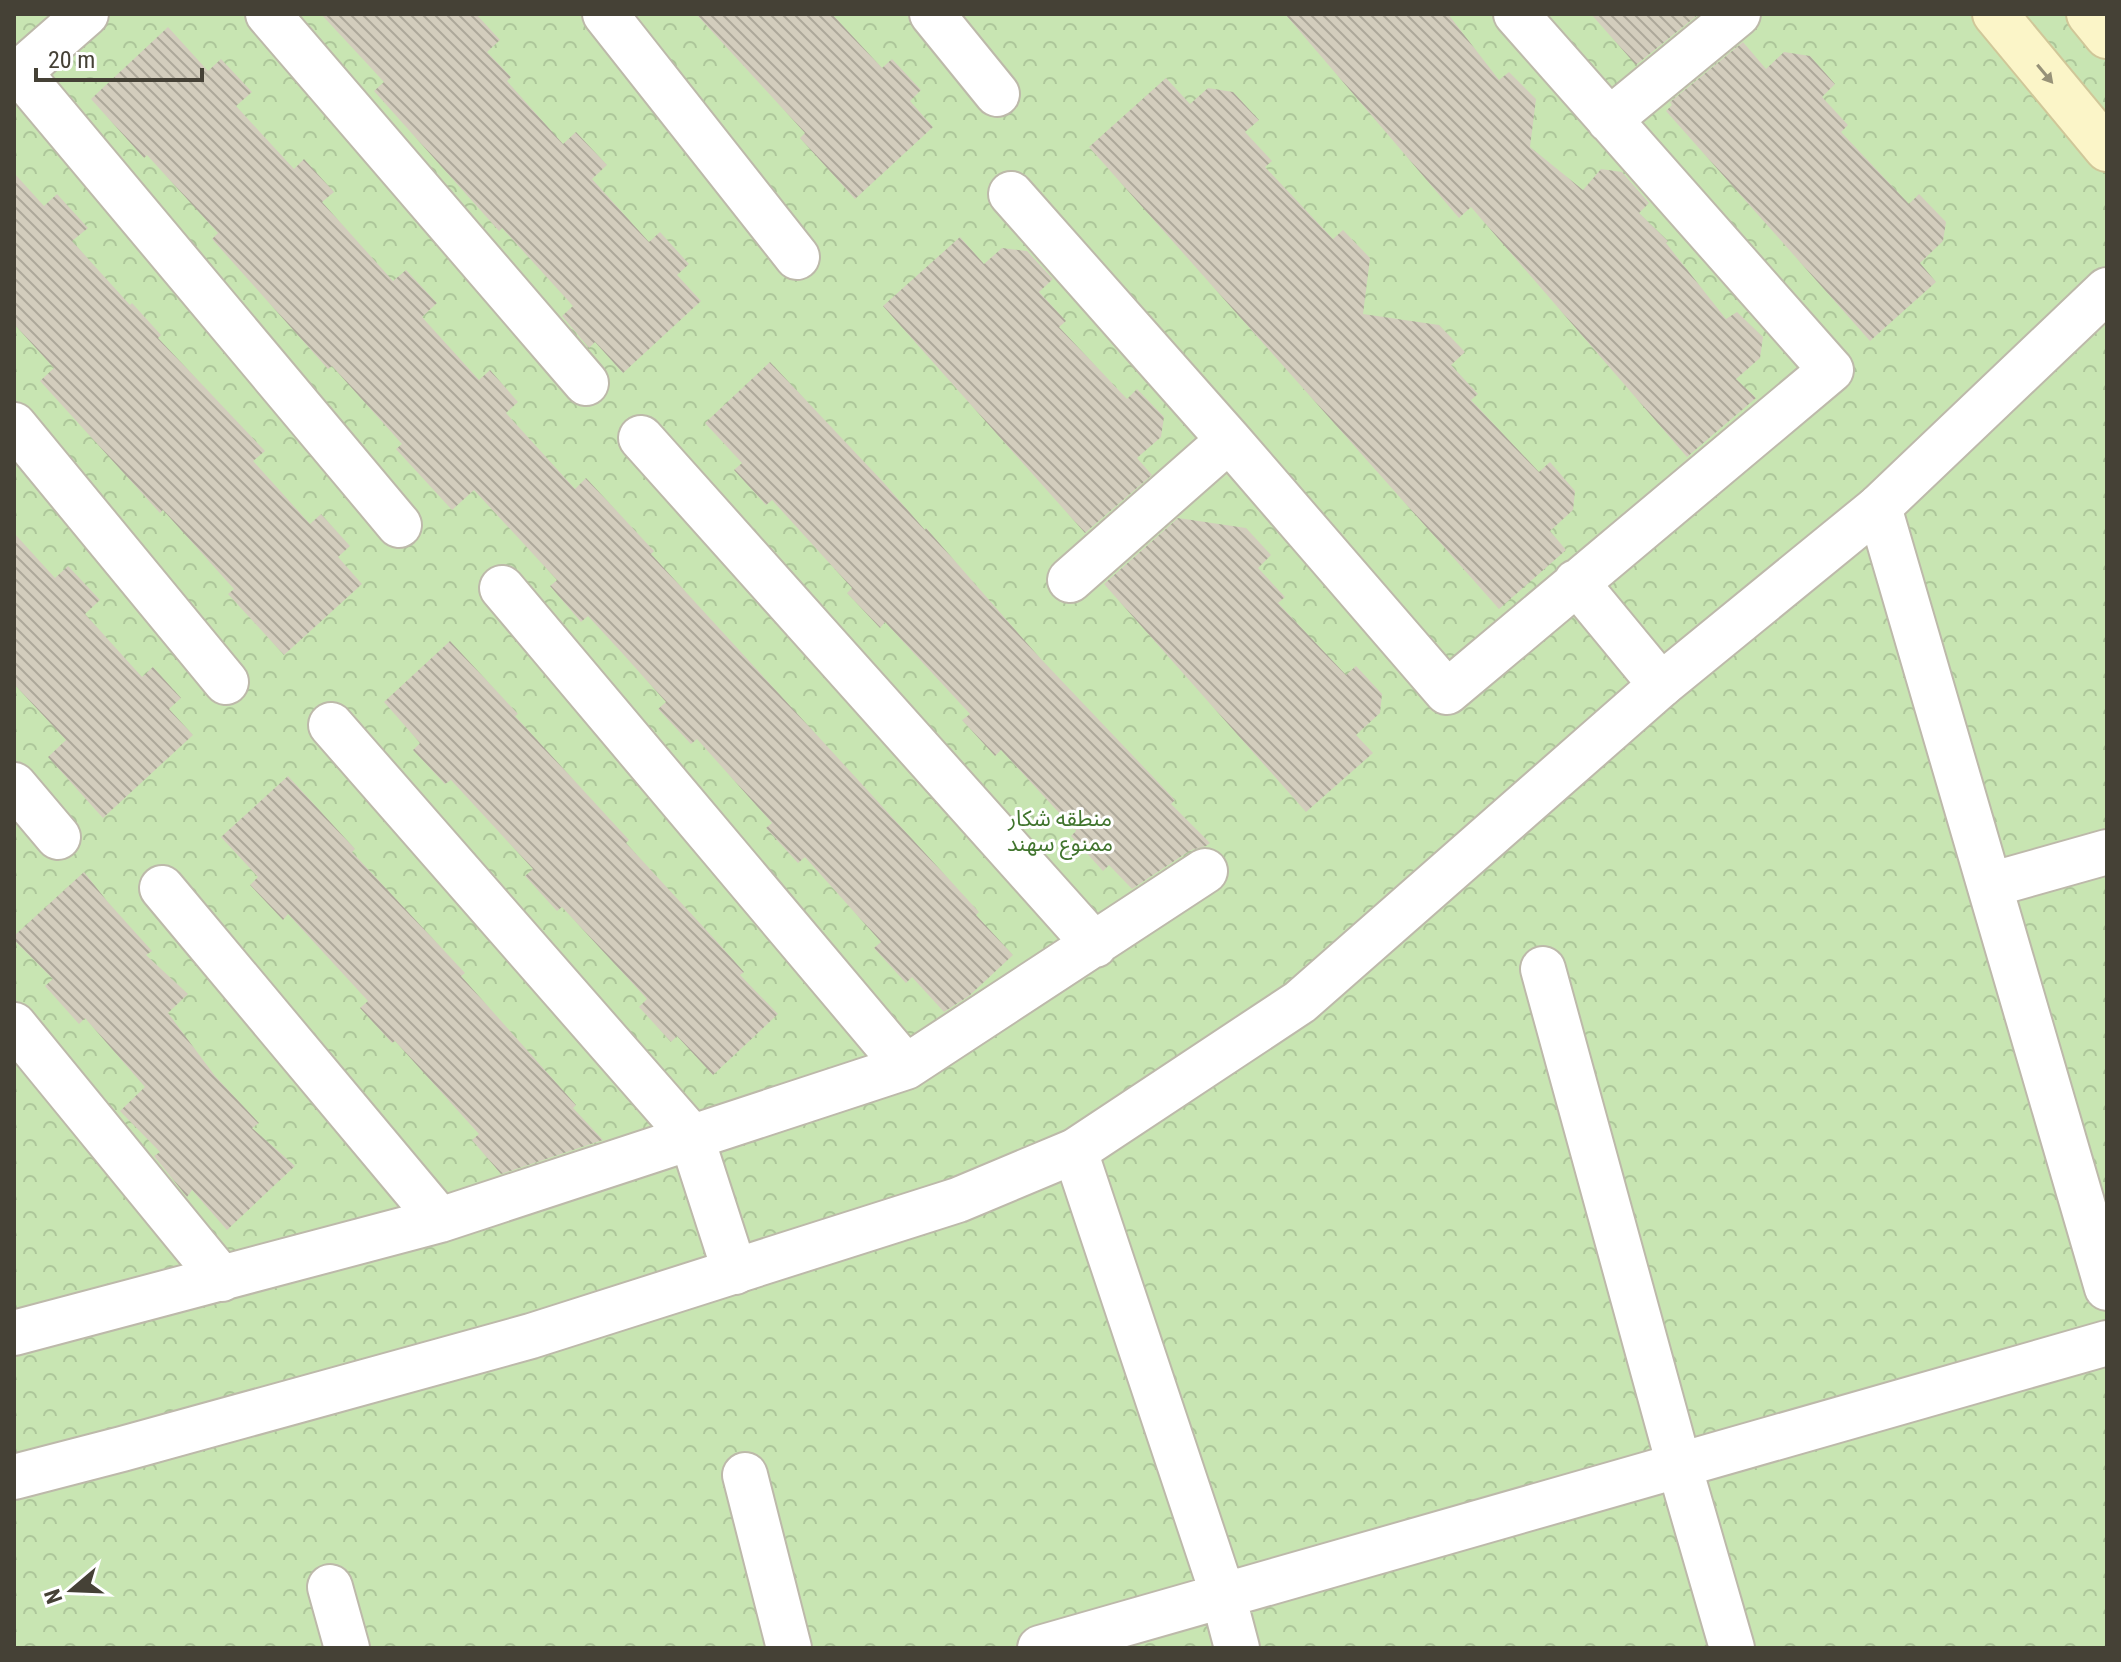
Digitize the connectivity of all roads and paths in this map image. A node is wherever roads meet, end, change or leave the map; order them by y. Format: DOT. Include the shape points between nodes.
graph roads {
  1 [pos="86,14"];
  2 [pos="268,14"];
  3 [pos="605,14"];
  4 [pos="932,14"];
  5 [pos="1516,14"];
  6 [pos="1738,14"];
  7 [pos="1995,14"];
  8 [pos="2089,14"];
  9 [pos="2107,36"];
  10 [pos="17,75"];
  11 [pos="997,94"];
  12 [pos="1609,120"];
  13 [pos="2107,149"];
  14 [pos="1011,194"];
  15 [pos="797,257"];
  16 [pos="2107,290"];
  17 [pos="586,383"];
  18 [pos="14,425"];
  19 [pos="641,438"];
  20 [pos="1229,440"];
  21 [pos="1879,507"];
  22 [pos="399,525"];
  23 [pos="1070,580"];
  24 [pos="1576,582"];
  25 [pos="502,588"];
  26 [pos="226,682"];
  27 [pos="1661,685"];
  28 [pos="331,725"];
  29 [pos="14,785"];
  30 [pos="58,837"];
  31 [pos="2107,852"];
  32 [pos="1205,871"];
  33 [pos="1990,885"];
  34 [pos="162,888"];
  35 [pos="1095,945"];
  36 [pos="1543,969"];
  37 [pos="14,1025"];
  38 [pos="906,1067"];
  39 [pos="691,1136"];
  40 [pos="1075,1151"];
  41 [pos="440,1220"];
  42 [pos="735,1272"];
  43 [pos="222,1279"];
  44 [pos="2107,1288"];
  45 [pos="14,1333"];
  46 [pos="2107,1343"];
  47 [pos="1679,1465"];
  48 [pos="745,1475"];
  49 [pos="14,1477"];
  50 [pos="330,1587"];
  51 [pos="1223,1595"];
  52 [pos="347,1648"];
  53 [pos="789,1648"];
  54 [pos="1040,1648"];
  55 [pos="1237,1648"];
  56 [pos="1732,1648"];
  1 -- 10 [label="street"];
  2 -- 17 [label="street"];
  3 -- 15 [label="street"];
  4 -- 11 [label="street"];
  5 -- 12 [label="street"];
  6 -- 12 [label="street"];
  7 -- 13 [label="main road, one-way"];
  8 -- 9 [label="main road"];
  10 -- 22 [label="street"];
  12 -- 24 [label="street" via="1831,370"];
  14 -- 20 [label="street"];
  16 -- 21 [label="street"];
  18 -- 26 [label="street"];
  19 -- 35 [label="street"];
  20 -- 23 [label="street"];
  20 -- 24 [label="street" via="1447,692"];
  21 -- 27 [label="street"];
  21 -- 33 [label="street"];
  24 -- 27 [label="street"];
  25 -- 38 [label="street"];
  27 -- 40 [label="street" via="1300,1002"];
  28 -- 39 [label="street"];
  29 -- 30 [label="street"];
  31 -- 33 [label="street"];
  32 -- 35 [label="street"];
  33 -- 44 [label="street"];
  34 -- 41 [label="street"];
  35 -- 38 [label="street"];
  36 -- 47 [label="street"];
  37 -- 43 [label="street"];
  38 -- 39 [label="street"];
  39 -- 41 [label="street"];
  39 -- 42 [label="street"];
  40 -- 42 [label="street" via="958,1200"];
  40 -- 51 [label="street"];
  41 -- 43 [label="street"];
  42 -- 49 [label="street" via="531,1336"];
  43 -- 45 [label="street"];
  46 -- 47 [label="street"];
  47 -- 51 [label="street"];
  47 -- 56 [label="street"];
  48 -- 53 [label="street"];
  50 -- 52 [label="street"];
  51 -- 54 [label="street"];
  51 -- 55 [label="street"];
}
